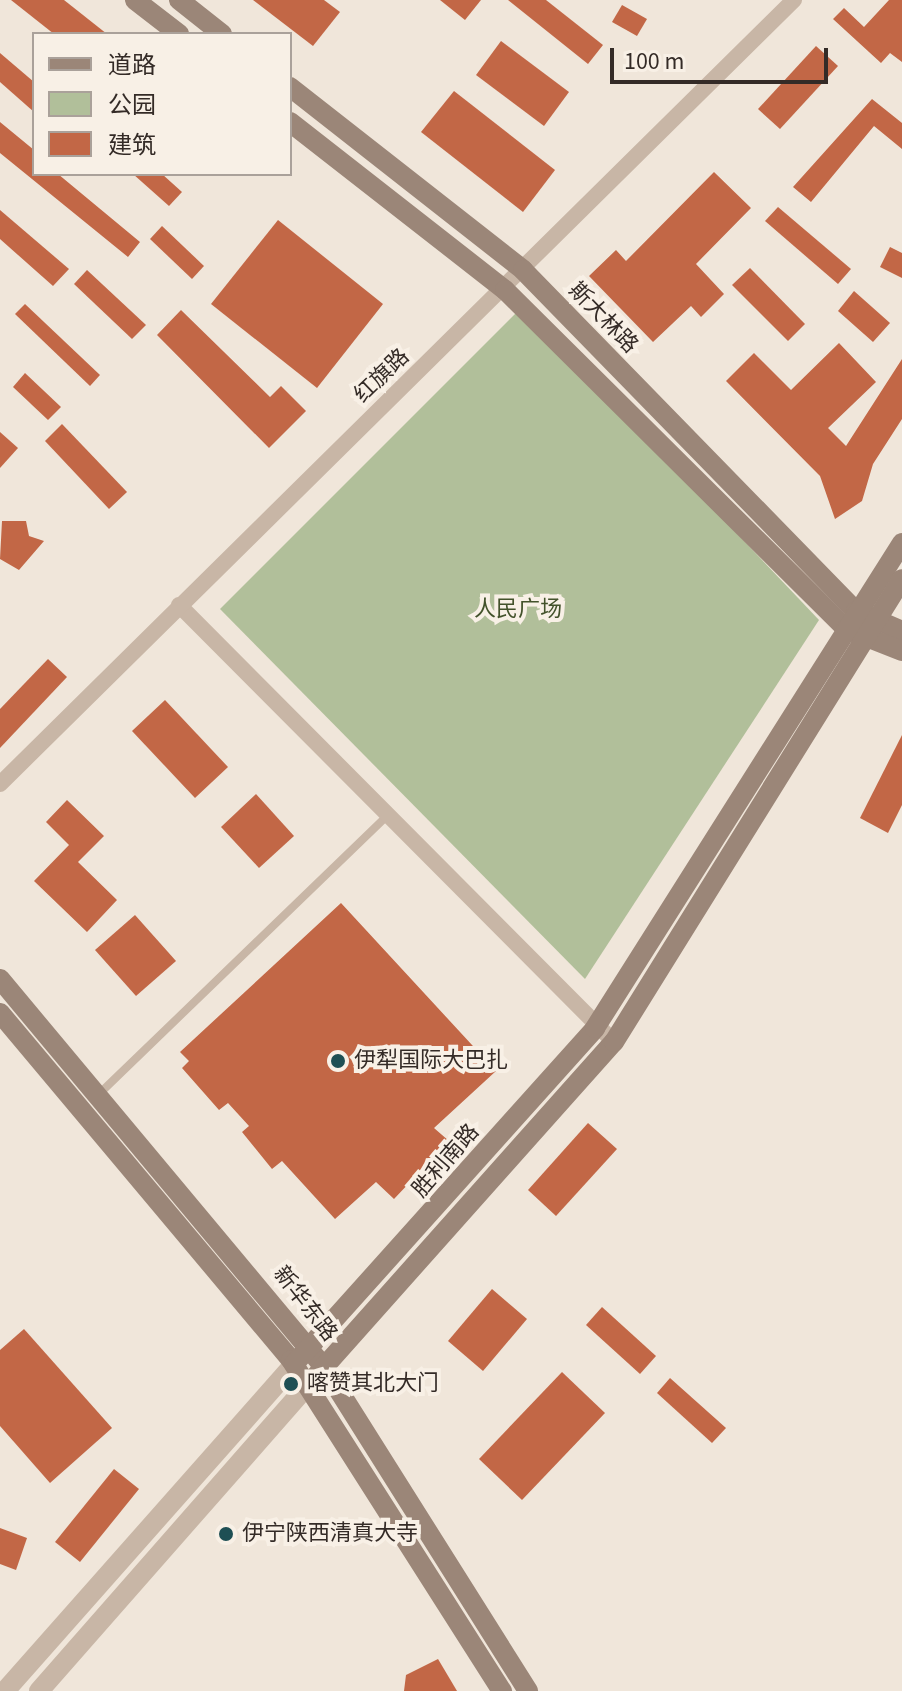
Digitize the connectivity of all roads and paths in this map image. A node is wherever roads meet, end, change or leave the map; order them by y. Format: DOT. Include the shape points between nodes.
graph roads {
  1 [pos="135,0"];
  2 [pos="179,0"];
  3 [pos="794,0"];
  4 [pos="176,32"];
  5 [pos="219,32"];
  6 [pos="292,89"];
  7 [pos="292,124"];
  8 [pos="523,270"];
  9 [pos="503,289"];
  10 [pos="902,543"];
  11 [pos="902,579"];
  12 [pos="179,605"];
  13 [pos="860,625"];
  14 [pos="902,631"];
  15 [pos="902,651"];
  16 [pos="0,784"];
  17 [pos="386,817"];
  18 [pos="0,979"];
  19 [pos="0,1013"];
  20 [pos="595,1028"];
  21 [pos="614,1042"];
  22 [pos="98,1094"];
  23 [pos="309,1347"];
  24 [pos="294,1364"];
  25 [pos="324,1367"];
  26 [pos="308,1385"];
  27 [pos="5,1691"];
  28 [pos="39,1691"];
  29 [pos="502,1691"];
  30 [pos="528,1691"];
  1 -- 4 [label="main road"];
  2 -- 5 [label="main road"];
  3 -- 8 [label="street, 红旗路"];
  6 -- 8 [label="main road, 斯大林路"];
  7 -- 9 [label="main road"];
  8 -- 9 [label="street, 红旗路"];
  8 -- 13 [label="main road, 斯大林路"];
  9 -- 12 [label="street, 红旗路"];
  9 -- 13 [label="main road"];
  10 -- 13 [label="main road"];
  11 -- 13 [label="main road"];
  12 -- 16 [label="street, 红旗路"];
  12 -- 17 [label="street"];
  13 -- 14 [label="main road"];
  13 -- 15 [label="main road"];
  13 -- 20 [label="main road, 胜利南路"];
  13 -- 21 [label="main road" via="831,703"];
  17 -- 20 [label="street"];
  17 -- 22 [label="lane"];
  18 -- 22 [label="main road, 新华东路"];
  19 -- 24 [label="main road, 新华东路"];
  20 -- 21 [label="street"];
  20 -- 23 [label="main road, 胜利南路"];
  21 -- 25 [label="main road"];
  22 -- 23 [label="main road, 新华东路"];
  23 -- 24 [label="main road, 胜利南路"];
  23 -- 25 [label="main road, 新华东路"];
  24 -- 26 [label="main road, 新华东路"];
  24 -- 27 [label="street, 胜利南路"];
  25 -- 26 [label="main road"];
  25 -- 30 [label="main road, 新华东路"];
  26 -- 28 [label="street"];
  26 -- 29 [label="main road, 新华东路"];
}
